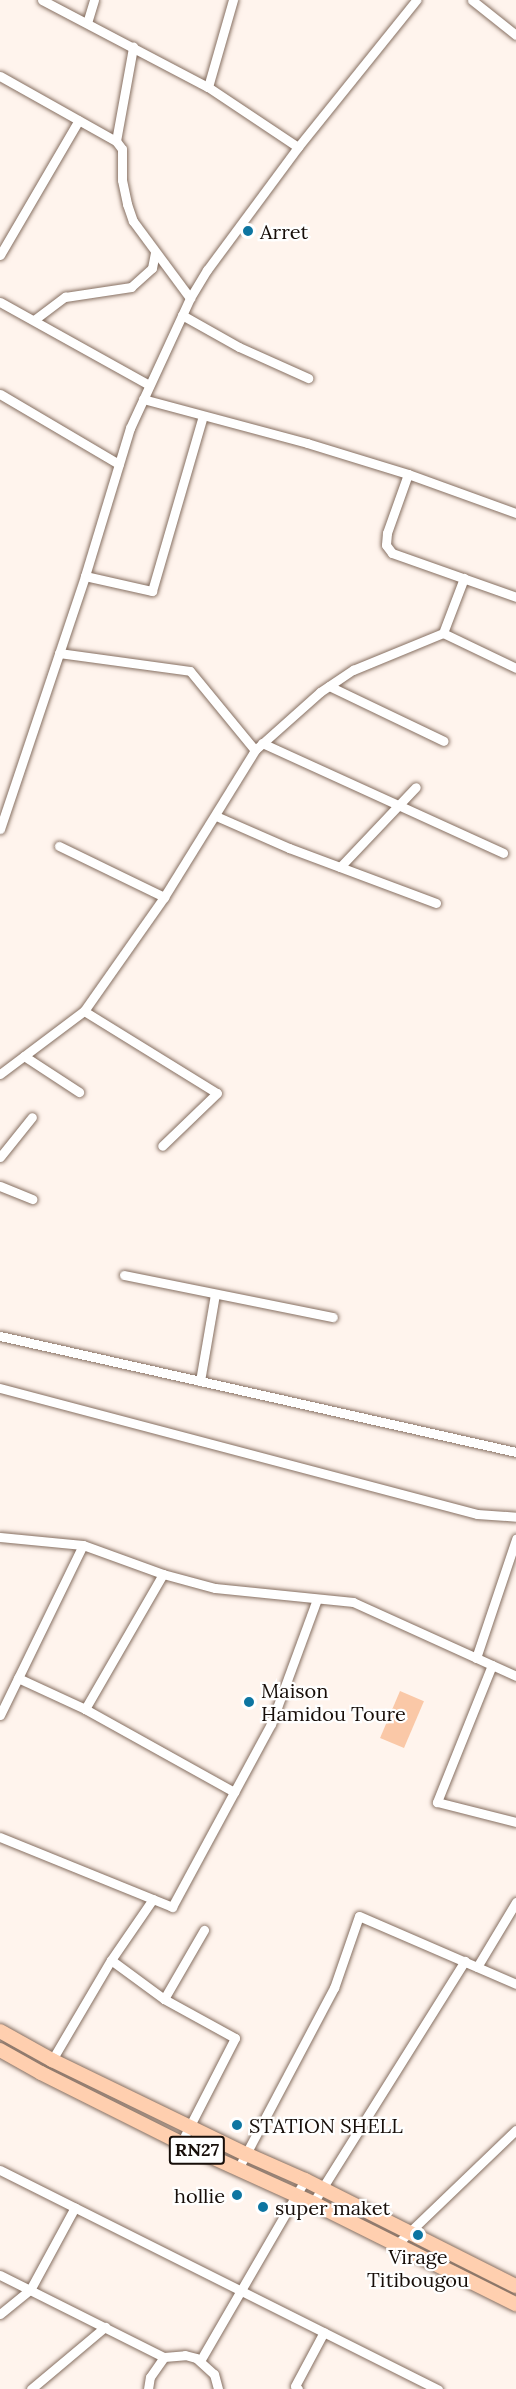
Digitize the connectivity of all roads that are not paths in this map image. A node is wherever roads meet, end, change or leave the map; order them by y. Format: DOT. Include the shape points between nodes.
graph roads {
  1 [pos="42,0"];
  2 [pos="94,0"];
  3 [pos="416,0"];
  4 [pos="472,0"];
  5 [pos="230,1"];
  6 [pos="87,23"];
  7 [pos="516,35"];
  8 [pos="133,47"];
  9 [pos="0,76"];
  10 [pos="208,87"];
  11 [pos="78,120"];
  12 [pos="116,141"];
  13 [pos="298,147"];
  14 [pos="155,252"];
  15 [pos="0,255"];
  16 [pos="190,298"];
  17 [pos="0,302"];
  18 [pos="182,315"];
  19 [pos="34,320"];
  20 [pos="308,378"];
  21 [pos="149,385"];
  22 [pos="0,394"];
  23 [pos="143,399"];
  24 [pos="203,416"];
  25 [pos="119,464"];
  26 [pos="408,474"];
  27 [pos="516,513"];
  28 [pos="85,576"];
  29 [pos="464,578"];
  30 [pos="516,597"];
  31 [pos="443,633"];
  32 [pos="59,653"];
  33 [pos="516,668"];
  34 [pos="329,686"];
  35 [pos="444,741"];
  36 [pos="259,746"];
  37 [pos="416,787"];
  38 [pos="399,805"];
  39 [pos="216,816"];
  40 [pos="0,830"];
  41 [pos="59,846"];
  42 [pos="503,853"];
  43 [pos="340,867"];
  44 [pos="164,897"];
  45 [pos="436,903"];
  46 [pos="84,1011"];
  47 [pos="24,1056"];
  48 [pos="0,1074"];
  49 [pos="79,1092"];
  50 [pos="32,1117"];
  51 [pos="162,1146"];
  52 [pos="0,1157"];
  53 [pos="0,1186"];
  54 [pos="33,1199"];
  55 [pos="124,1275"];
  56 [pos="215,1294"];
  57 [pos="333,1317"];
  58 [pos="0,1336"];
  59 [pos="200,1381"];
  60 [pos="0,1388"];
  61 [pos="516,1452"];
  62 [pos="516,1517"];
  63 [pos="0,1537"];
  64 [pos="516,1539"];
  65 [pos="82,1545"];
  66 [pos="163,1574"];
  67 [pos="317,1599"];
  68 [pos="476,1658"];
  69 [pos="492,1665"];
  70 [pos="516,1676"];
  71 [pos="18,1678"];
  72 [pos="85,1709"];
  73 [pos="0,1715"];
  74 [pos="234,1792"];
  75 [pos="515,1819"];
  76 [pos="0,1837"];
  77 [pos="153,1899"];
  78 [pos="516,1902"];
  79 [pos="204,1930"];
  80 [pos="111,1960"];
  81 [pos="465,1961"];
  82 [pos="477,1967"];
  83 [pos="516,1984"];
  84 [pos="164,1999"];
  85 [pos="0,2031"];
  86 [pos="0,2050"];
  87 [pos="52,2060"];
  88 [pos="189,2127"];
  89 [pos="516,2130"];
  90 [pos="181,2143"];
  91 [pos="246,2154"];
  92 [pos="238,2169"];
  93 [pos="0,2170"];
  94 [pos="305,2180"];
  95 [pos="322,2188"];
  96 [pos="294,2195"];
  97 [pos="313,2203"];
  98 [pos="75,2207"];
  99 [pos="408,2233"];
  100 [pos="396,2245"];
  101 [pos="0,2275"];
  102 [pos="516,2286"];
  103 [pos="30,2290"];
  104 [pos="240,2290"];
  105 [pos="516,2304"];
  106 [pos="0,2314"];
  107 [pos="105,2327"];
  108 [pos="324,2332"];
  109 [pos="164,2357"];
  110 [pos="200,2361"];
  111 [pos="31,2389"];
  112 [pos="148,2389"];
  113 [pos="218,2389"];
  114 [pos="298,2389"];
  115 [pos="438,2389"];
  1 -- 6 [label="street"];
  2 -- 6 [label="street"];
  3 -- 13 [label="street"];
  4 -- 7 [label="street"];
  5 -- 10 [label="street"];
  6 -- 8 [label="street"];
  8 -- 10 [label="street"];
  8 -- 12 [label="street"];
  9 -- 11 [label="street"];
  10 -- 13 [label="street"];
  11 -- 12 [label="street"];
  11 -- 15 [label="street"];
  12 -- 14 [label="street" via="122,149 127,204"];
  13 -- 16 [label="street"];
  14 -- 16 [label="street"];
  14 -- 19 [label="street" via="152,268 131,287 65,297"];
  16 -- 18 [label="street"];
  17 -- 19 [label="street"];
  18 -- 20 [label="street" via="229,342"];
  18 -- 21 [label="street"];
  19 -- 21 [label="street"];
  21 -- 23 [label="street"];
  22 -- 25 [label="street"];
  23 -- 24 [label="street"];
  23 -- 25 [label="street"];
  24 -- 26 [label="street"];
  24 -- 28 [label="street" via="152,591"];
  25 -- 28 [label="street"];
  26 -- 27 [label="street"];
  26 -- 29 [label="street" via="386,545 392,553"];
  28 -- 32 [label="street"];
  29 -- 30 [label="street"];
  29 -- 31 [label="street"];
  31 -- 33 [label="street"];
  31 -- 34 [label="street" via="353,670"];
  32 -- 36 [label="street" via="190,671"];
  32 -- 40 [label="street"];
  34 -- 35 [label="street"];
  34 -- 36 [label="street"];
  36 -- 38 [label="street"];
  36 -- 39 [label="street"];
  37 -- 38 [label="street"];
  38 -- 42 [label="street"];
  38 -- 43 [label="street"];
  39 -- 43 [label="street"];
  39 -- 44 [label="street"];
  41 -- 44 [label="street"];
  43 -- 45 [label="street"];
  44 -- 46 [label="street"];
  46 -- 47 [label="street"];
  46 -- 51 [label="street" via="217,1093"];
  47 -- 48 [label="street"];
  47 -- 49 [label="street"];
  50 -- 52 [label="street"];
  53 -- 54 [label="street"];
  55 -- 56 [label="street"];
  56 -- 57 [label="street"];
  56 -- 59 [label="street"];
  58 -- 59 [label="street"];
  59 -- 61 [label="street"];
  60 -- 62 [label="street" via="477,1514"];
  63 -- 65 [label="street"];
  64 -- 68 [label="street"];
  65 -- 66 [label="street"];
  65 -- 71 [label="street"];
  66 -- 67 [label="street" via="215,1588"];
  66 -- 72 [label="street"];
  67 -- 68 [label="street" via="353,1602"];
  67 -- 74 [label="street" via="271,1724"];
  68 -- 69 [label="street"];
  69 -- 70 [label="street"];
  69 -- 75 [label="street" via="437,1802"];
  71 -- 72 [label="street"];
  71 -- 73 [label="street"];
  72 -- 74 [label="street"];
  74 -- 77 [label="street" via="172,1907"];
  76 -- 77 [label="street"];
  77 -- 80 [label="street"];
  78 -- 82 [label="street"];
  79 -- 84 [label="street"];
  80 -- 84 [label="street"];
  80 -- 87 [label="street"];
  81 -- 82 [label="street"];
  81 -- 91 [label="street" via="359,1916 334,1988"];
  81 -- 95 [label="street"];
  82 -- 83 [label="street"];
  84 -- 88 [label="street" via="235,2038"];
  85 -- 87 [label="main road, RN27"];
  86 -- 90 [label="main road, RN27"];
  87 -- 88 [label="main road, RN27"];
  88 -- 90 [label="street"];
  88 -- 91 [label="main road, RN27"];
  89 -- 99 [label="street"];
  90 -- 92 [label="main road, RN27"];
  91 -- 92 [label="street"];
  91 -- 94 [label="main road, RN27"];
  92 -- 96 [label="main road, RN27"];
  93 -- 98 [label="street"];
  94 -- 95 [label="main road, RN27"];
  94 -- 96 [label="street"];
  95 -- 97 [label="street"];
  95 -- 99 [label="main road, RN27"];
  96 -- 97 [label="main road, RN27"];
  96 -- 104 [label="street"];
  97 -- 100 [label="main road, RN27"];
  98 -- 103 [label="street"];
  98 -- 104 [label="street"];
  99 -- 100 [label="street"];
  99 -- 102 [label="main road, RN27"];
  100 -- 105 [label="main road, RN27"];
  101 -- 103 [label="street"];
  103 -- 106 [label="street"];
  103 -- 107 [label="street"];
  104 -- 108 [label="street"];
  104 -- 110 [label="street"];
  107 -- 109 [label="street"];
  107 -- 111 [label="street"];
  108 -- 114 [label="street" via="295,2386"];
  108 -- 115 [label="street"];
  109 -- 110 [label="street" via="185,2355"];
  109 -- 112 [label="street" via="150,2377"];
  110 -- 113 [label="street" via="214,2374"];
}
